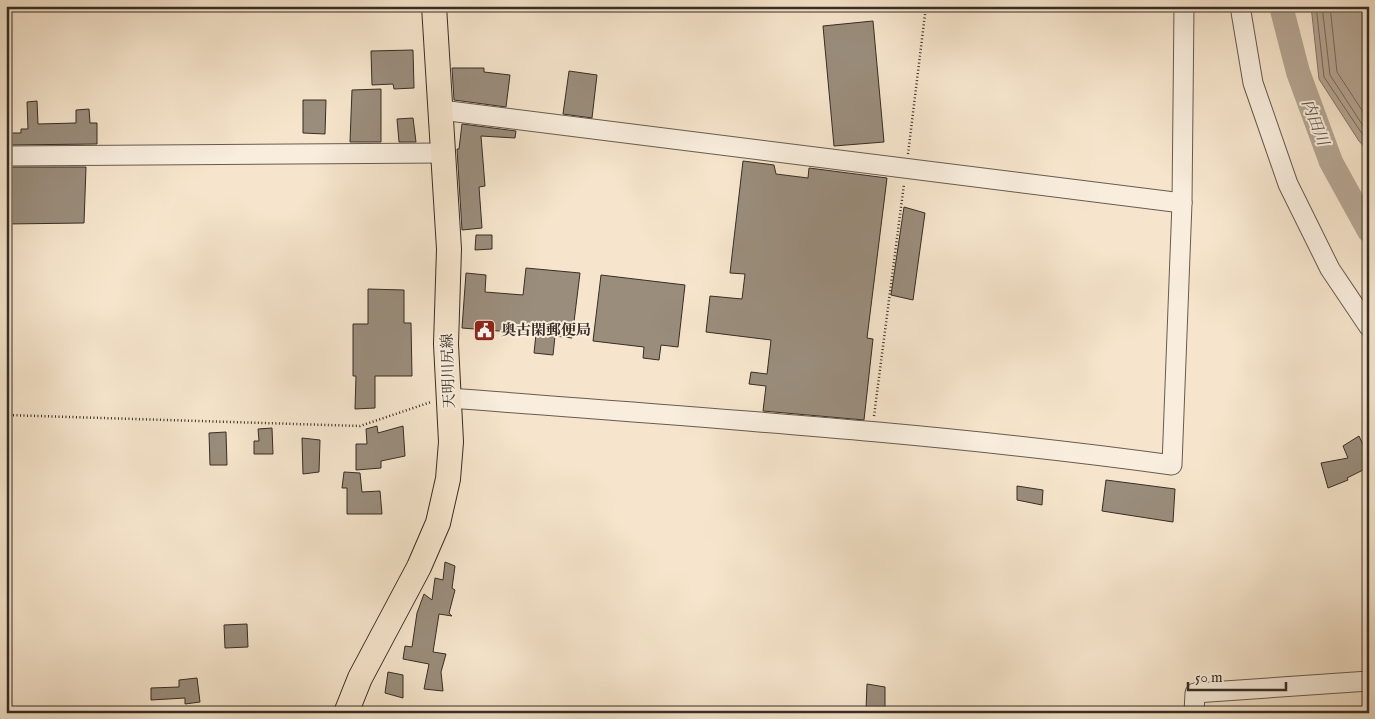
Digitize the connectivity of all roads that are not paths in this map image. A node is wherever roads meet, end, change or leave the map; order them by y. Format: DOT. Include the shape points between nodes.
graph roads {
  1 [pos="434,6"];
  2 [pos="1184,6"];
  3 [pos="1240,6"];
  4 [pos="441,110"];
  5 [pos="443,153"];
  6 [pos="6,156"];
  7 [pos="1182,202"];
  8 [pos="1369,327"];
  9 [pos="450,398"];
  10 [pos="1369,682"];
  11 [pos="346,713"];
  12 [pos="1194,713"];
  1 -- 4 [label="main road, 天明川尻線"];
  2 -- 7 [label="street"];
  3 -- 8 [label="street" via="1252,82 1288,184 1330,270"];
  4 -- 5 [label="main road, 天明川尻線"];
  4 -- 7 [label="street"];
  5 -- 6 [label="street"];
  5 -- 9 [label="main road, 天明川尻線" via="449,249 446,344"];
  7 -- 9 [label="street" via="1172,465 1061,450 873,432"];
  9 -- 11 [label="main road, 天明川尻線" via="448,479 438,523 419,567 360,678"];
  10 -- 12 [label="street" via="1195,693"];
}
